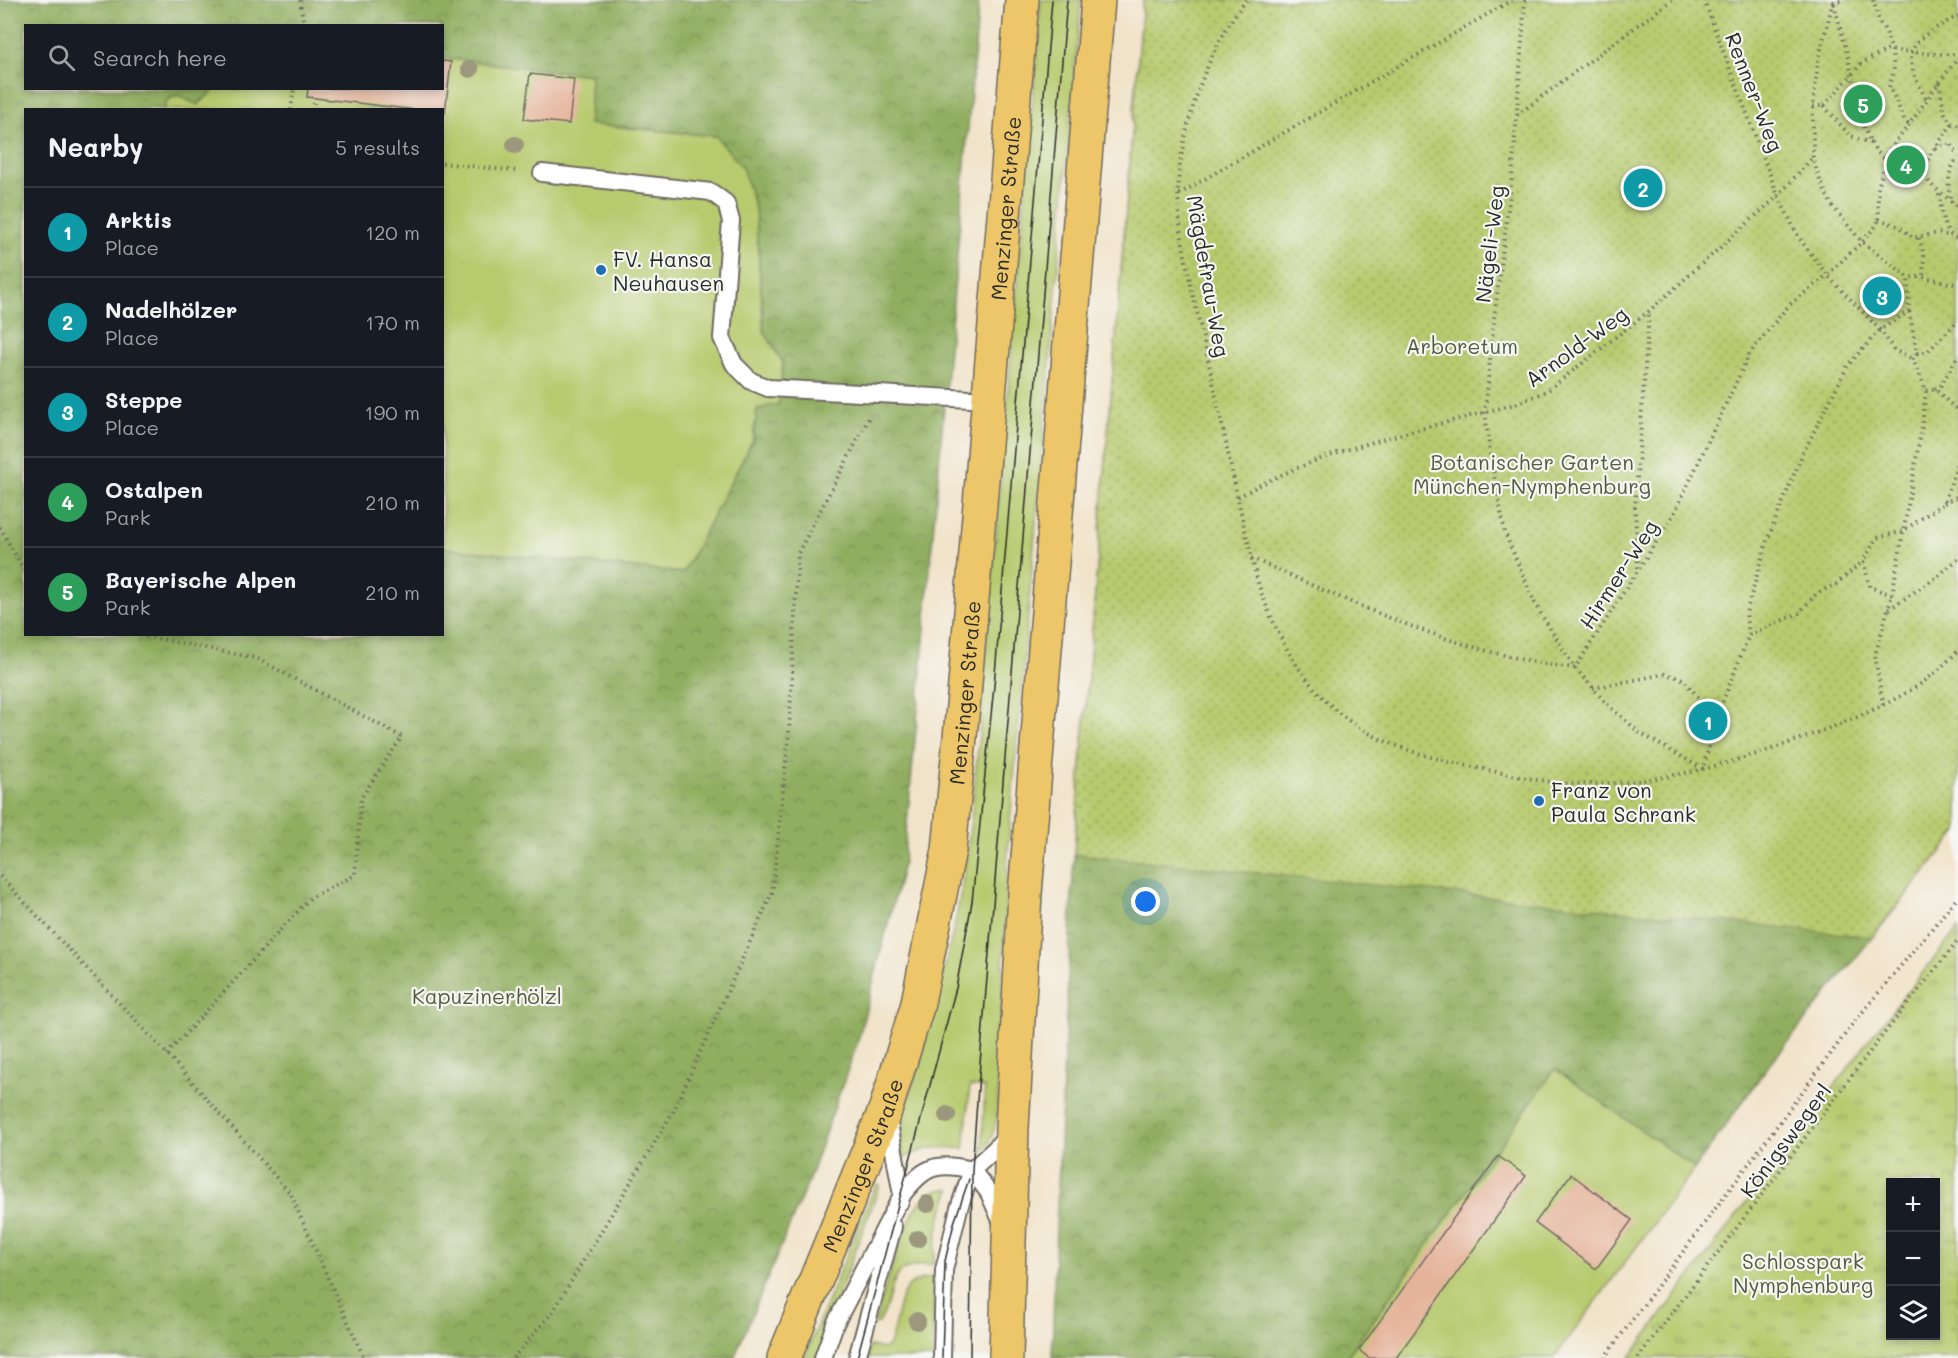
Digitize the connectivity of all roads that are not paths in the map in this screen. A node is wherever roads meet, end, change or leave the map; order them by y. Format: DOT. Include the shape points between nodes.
graph roads {
  1 [pos="1022,0"];
  2 [pos="1098,0"];
  3 [pos="542,173"];
  4 [pos="989,400"];
  5 [pos="886,1108"];
  6 [pos="1012,1128"];
  7 [pos="972,1170"];
  8 [pos="902,1195"];
  9 [pos="1008,1236"];
  10 [pos="784,1358"];
  11 [pos="823,1358"];
  12 [pos="857,1358"];
  13 [pos="942,1358"];
  14 [pos="1006,1358"];
  1 -- 4 [label="main road, Menzinger Straße"];
  2 -- 6 [label="main road" via="1025,894"];
  3 -- 4 [label="lane" via="711,192 726,203 731,221 723,338 734,364 751,381 768,388"];
  4 -- 5 [label="main road, Menzinger Straße" via="949,850 918,1007"];
  5 -- 8 [label="lane"];
  5 -- 10 [label="main road, Menzinger Straße"];
  6 -- 7 [label="lane"];
  6 -- 9 [label="main road"];
  7 -- 8 [label="lane" via="924,1170"];
  7 -- 9 [label="lane" via="989,1192"];
  7 -- 13 [label="lane" via="945,1261"];
  8 -- 11 [label="lane" via="835,1324"];
  8 -- 12 [label="lane"];
  9 -- 14 [label="main road"];
}
